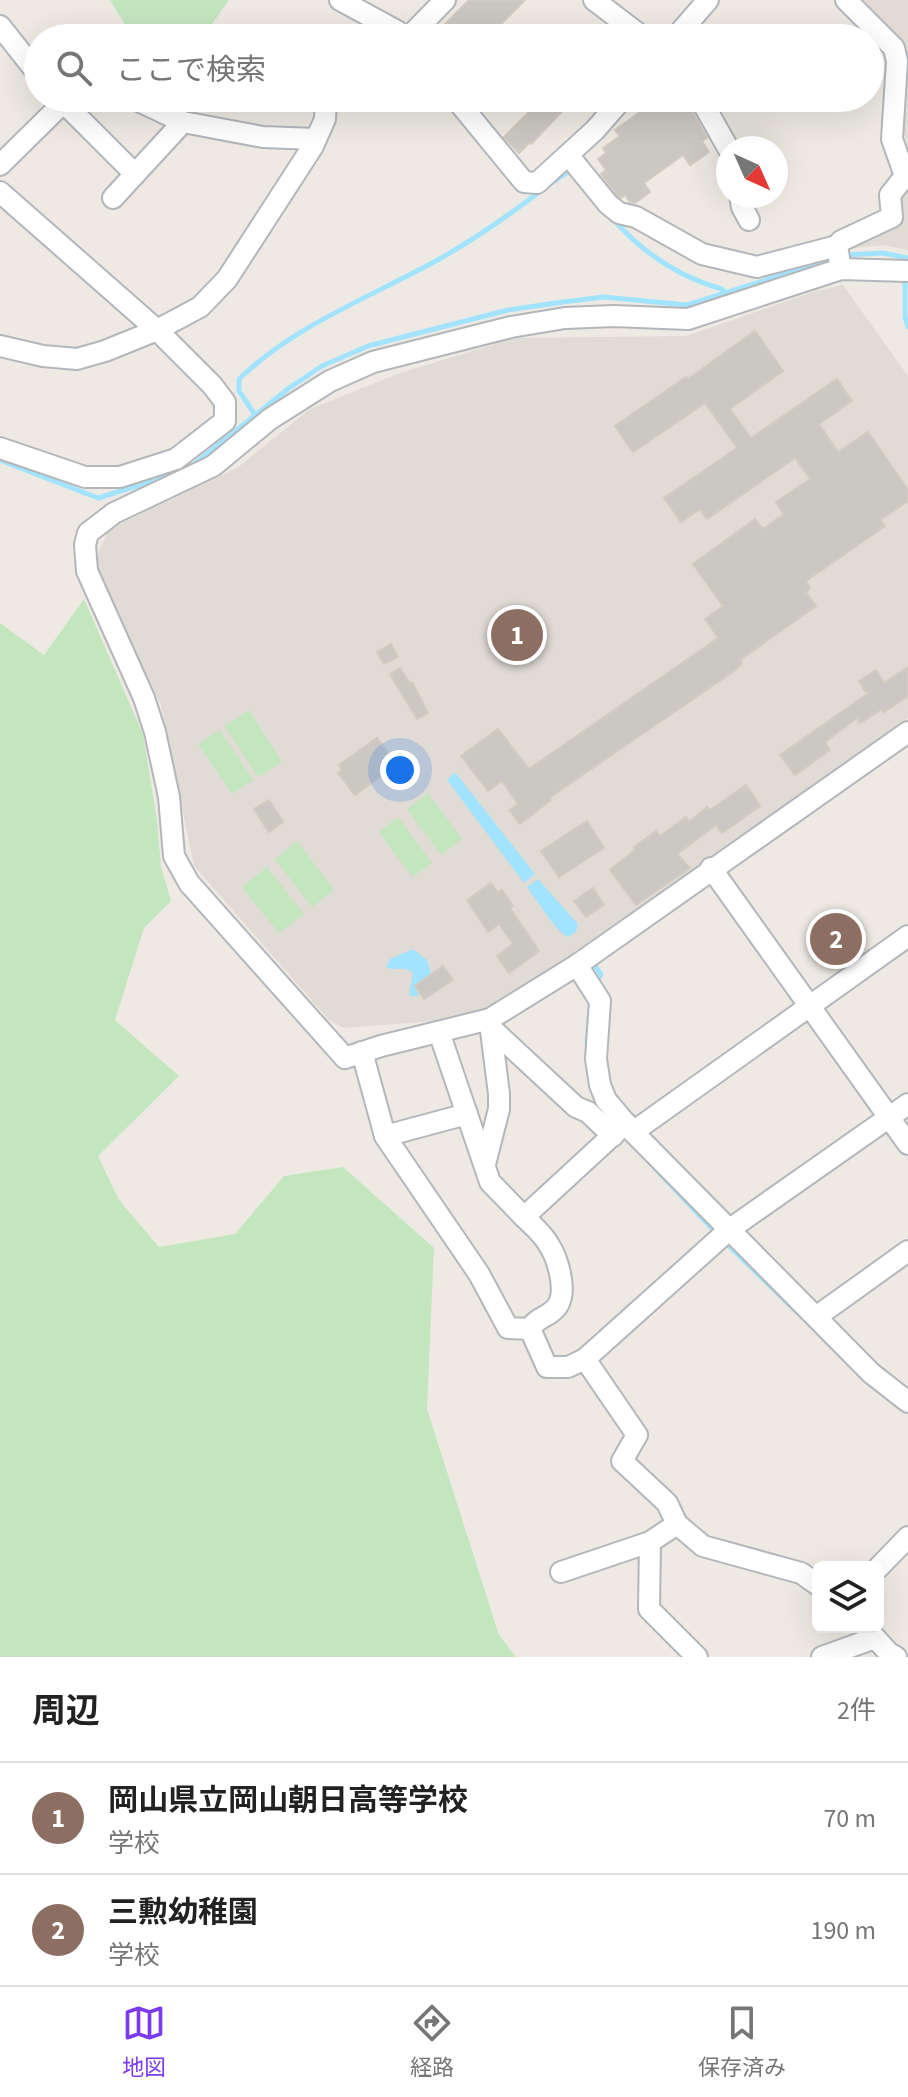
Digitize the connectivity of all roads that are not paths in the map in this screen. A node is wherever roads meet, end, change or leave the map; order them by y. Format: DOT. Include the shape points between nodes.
graph roads {
  1 [pos="340,0"];
  2 [pos="445,0"];
  3 [pos="594,0"];
  4 [pos="708,0"];
  5 [pos="846,0"];
  6 [pos="384,24"];
  7 [pos="420,24"];
  8 [pos="626,24"];
  9 [pos="687,24"];
  10 [pos="870,24"];
  11 [pos="0,26"];
  12 [pos="884,38"];
  13 [pos="24,56"];
  14 [pos="51,112"];
  15 [pos="75,112"];
  16 [pos="162,112"];
  17 [pos="325,112"];
  18 [pos="466,112"];
  19 [pos="611,112"];
  20 [pos="708,112"];
  21 [pos="183,122"];
  22 [pos="721,136"];
  23 [pos="316,139"];
  24 [pos="568,155"];
  25 [pos="0,165"];
  26 [pos="135,174"];
  27 [pos="0,192"];
  28 [pos="113,198"];
  29 [pos="743,208"];
  30 [pos="749,220"];
  31 [pos="839,257"];
  32 [pos="908,271"];
  33 [pos="157,330"];
  34 [pos="0,346"];
  35 [pos="0,448"];
  36 [pos="202,457"];
  37 [pos="908,732"];
  38 [pos="711,868"];
  39 [pos="908,936"];
  40 [pos="587,980"];
  41 [pos="807,1006"];
  42 [pos="490,1024"];
  43 [pos="439,1032"];
  44 [pos="362,1052"];
  45 [pos="908,1104"];
  46 [pos="467,1114"];
  47 [pos="889,1117"];
  48 [pos="622,1130"];
  49 [pos="385,1136"];
  50 [pos="908,1144"];
  51 [pos="485,1164"];
  52 [pos="524,1217"];
  53 [pos="724,1234"];
  54 [pos="908,1251"];
  55 [pos="816,1317"];
  56 [pos="530,1329"];
  57 [pos="585,1359"];
  58 [pos="904,1394"];
  59 [pos="677,1524"];
  60 [pos="908,1537"];
  61 [pos="650,1542"];
  62 [pos="884,1562"];
  63 [pos="561,1572"];
  64 [pos="812,1581"];
  65 [pos="868,1633"];
  66 [pos="871,1633"];
  67 [pos="697,1657"];
  68 [pos="822,1657"];
  69 [pos="896,1657"];
  1 -- 6 [label="street"];
  2 -- 7 [label="street"];
  3 -- 8 [label="street"];
  4 -- 9 [label="street"];
  5 -- 10 [label="street"];
  11 -- 13 [label="street"];
  12 -- 31 [label="street" via="897,61 892,139 905,176 890,195 892,217 841,241"];
  14 -- 25 [label="street"];
  15 -- 26 [label="street"];
  16 -- 21 [label="street"];
  17 -- 23 [label="street"];
  18 -- 24 [label="street" via="524,182 537,183"];
  19 -- 24 [label="street"];
  20 -- 22 [label="street"];
  21 -- 23 [label="street" via="263,137"];
  21 -- 26 [label="street"];
  23 -- 33 [label="street" via="227,279 200,307"];
  24 -- 31 [label="street" via="619,213 702,254 757,267"];
  26 -- 28 [label="street"];
  27 -- 33 [label="street"];
  29 -- 30 [label="street"];
  31 -- 32 [label="street"];
  31 -- 36 [label="street" via="688,319 565,318 373,362 330,381"];
  33 -- 34 [label="street" via="77,359"];
  33 -- 36 [label="street" via="225,402 225,421"];
  35 -- 36 [label="street" via="85,477 120,477 176,459"];
  36 -- 44 [label="street" via="88,533 87,571 144,698 169,797 174,856 189,883 345,1058"];
  37 -- 38 [label="street"];
  38 -- 40 [label="street"];
  38 -- 41 [label="street"];
  39 -- 41 [label="street"];
  40 -- 42 [label="street"];
  40 -- 48 [label="street" via="600,1085"];
  41 -- 47 [label="street"];
  41 -- 48 [label="street"];
  42 -- 43 [label="street"];
  42 -- 48 [label="street" via="576,1107"];
  42 -- 51 [label="street" via="499,1109"];
  43 -- 44 [label="street"];
  43 -- 46 [label="street"];
  44 -- 49 [label="street"];
  45 -- 47 [label="street"];
  46 -- 49 [label="street"];
  46 -- 51 [label="street"];
  47 -- 50 [label="street"];
  47 -- 53 [label="street"];
  48 -- 52 [label="street"];
  48 -- 53 [label="street"];
  49 -- 56 [label="street" via="479,1274 508,1328"];
  51 -- 52 [label="street" via="490,1182"];
  52 -- 56 [label="street" via="549,1243 562,1292 552,1313"];
  53 -- 55 [label="street"];
  53 -- 57 [label="street"];
  54 -- 55 [label="street"];
  55 -- 58 [label="street" via="871,1373"];
  56 -- 57 [label="street" via="547,1367 568,1367"];
  57 -- 59 [label="street" via="637,1435 622,1461 667,1503"];
  59 -- 61 [label="street"];
  59 -- 64 [label="street" via="703,1546 801,1573"];
  60 -- 62 [label="street"];
  61 -- 63 [label="street"];
  61 -- 67 [label="street" via="649,1609"];
  65 -- 68 [label="street"];
  66 -- 69 [label="street"];
}
